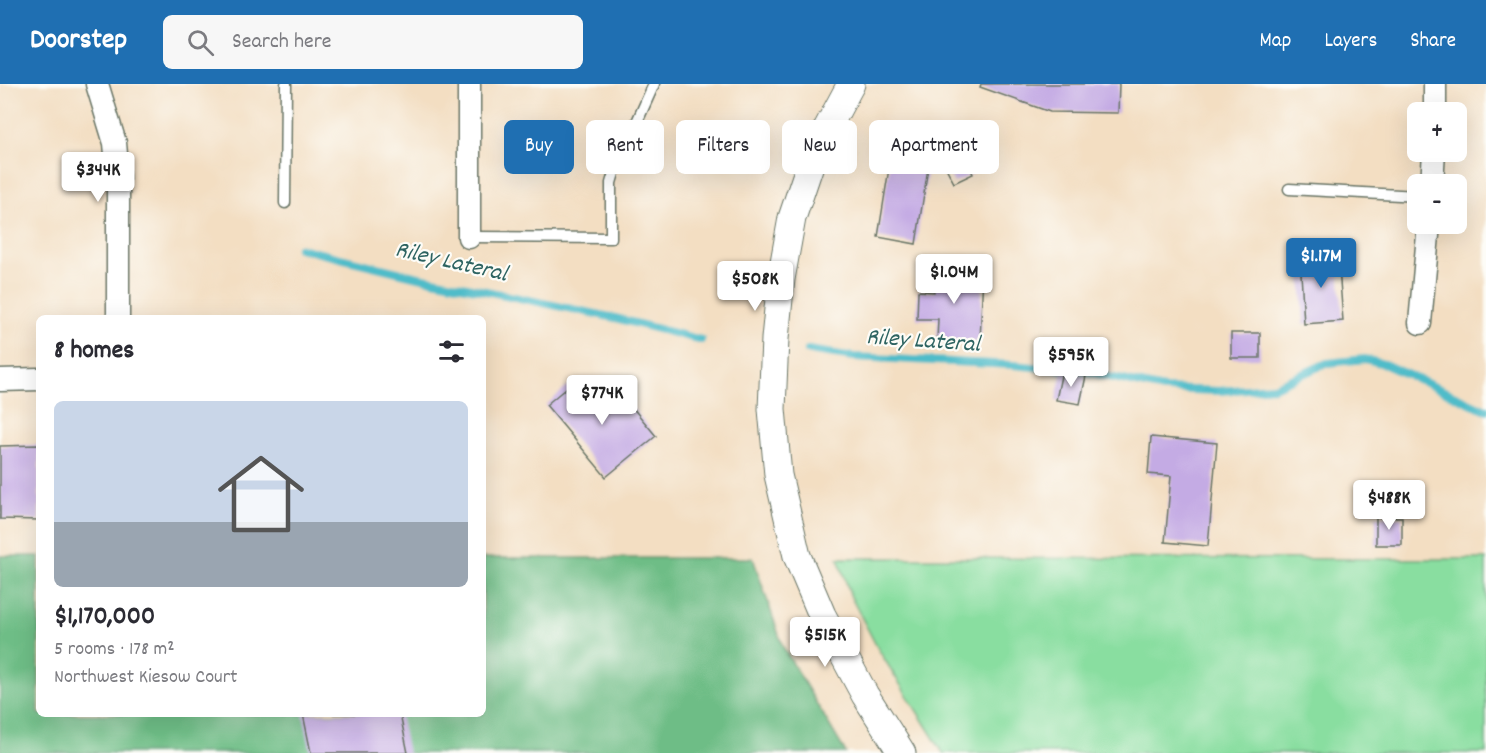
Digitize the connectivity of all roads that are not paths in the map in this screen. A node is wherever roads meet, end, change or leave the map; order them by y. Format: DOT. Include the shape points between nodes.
graph roads {
  1 [pos="97,84"];
  2 [pos="286,84"];
  3 [pos="469,84"];
  4 [pos="654,84"];
  5 [pos="851,84"];
  6 [pos="1435,84"];
  7 [pos="1434,102"];
  8 [pos="1289,189"];
  9 [pos="1407,195"];
  10 [pos="285,202"];
  11 [pos="1428,234"];
  12 [pos="469,237"];
  13 [pos="118,315"];
  14 [pos="1419,323"];
  15 [pos="36,379"];
  16 [pos="0,380"];
  17 [pos="902,753"];
  1 -- 13 [label="street" via="115,143"];
  2 -- 10 [label="lane"];
  3 -- 12 [label="street"];
  4 -- 12 [label="lane" via="614,172 611,238"];
  5 -- 17 [label="street" via="814,153 792,218 781,279 772,409 778,475 797,556 827,625"];
  6 -- 7 [label="street"];
  8 -- 9 [label="lane"];
  11 -- 14 [label="street"];
  15 -- 16 [label="street"];
}
